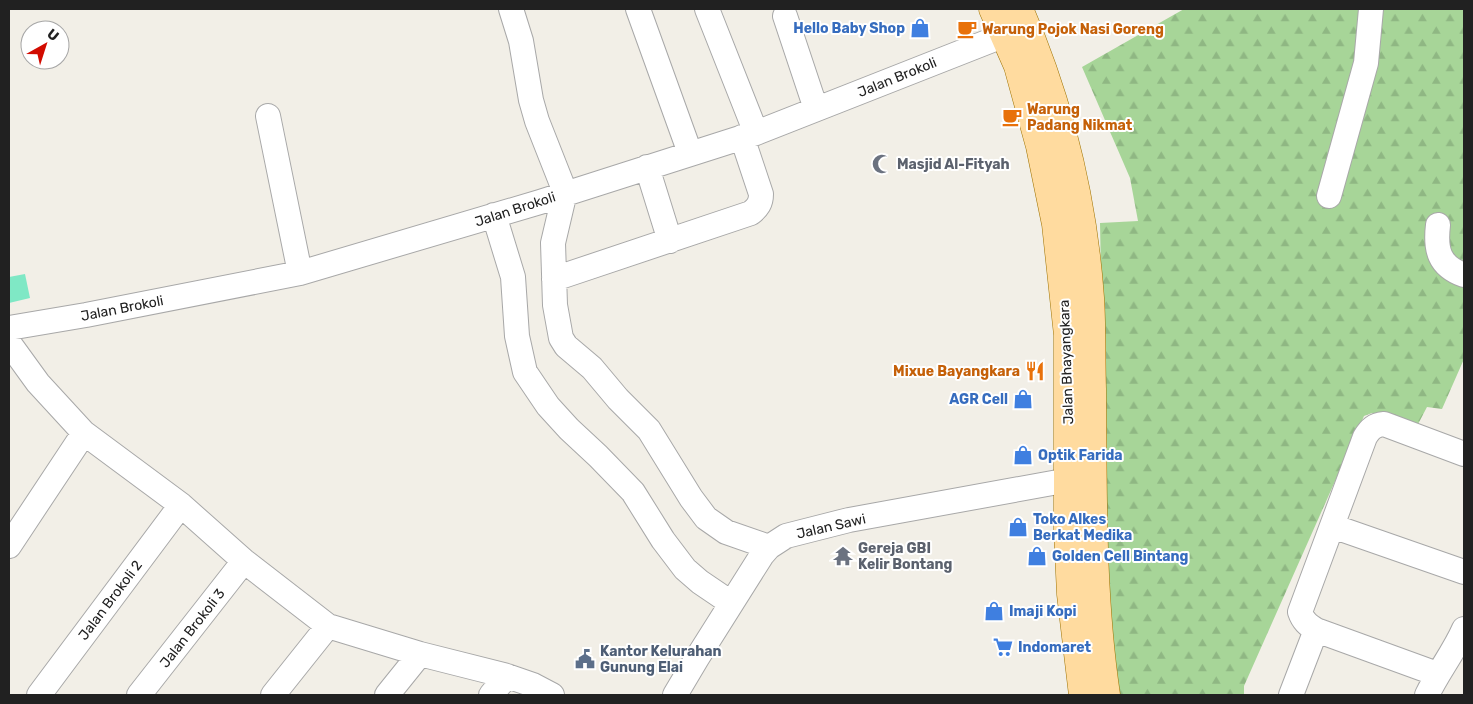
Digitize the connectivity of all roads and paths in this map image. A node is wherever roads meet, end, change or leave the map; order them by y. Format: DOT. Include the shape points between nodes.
graph roads {
  1 [pos="511,9"];
  2 [pos="638,9"];
  3 [pos="707,9"];
  4 [pos="993,9"];
  5 [pos="1019,9"];
  6 [pos="1371,9"];
  7 [pos="785,16"];
  8 [pos="1005,35"];
  9 [pos="816,109"];
  10 [pos="268,116"];
  11 [pos="749,135"];
  12 [pos="690,153"];
  13 [pos="647,167"];
  14 [pos="565,192"];
  15 [pos="1329,196"];
  16 [pos="501,214"];
  17 [pos="1438,224"];
  18 [pos="670,241"];
  19 [pos="300,273"];
  20 [pos="1464,275"];
  21 [pos="554,279"];
  22 [pos="9,328"];
  23 [pos="9,343"];
  24 [pos="84,433"];
  25 [pos="1464,454"];
  26 [pos="1069,480"];
  27 [pos="180,506"];
  28 [pos="1332,526"];
  29 [pos="1081,532"];
  30 [pos="9,546"];
  31 [pos="766,551"];
  32 [pos="244,562"];
  33 [pos="1464,572"];
  34 [pos="737,594"];
  35 [pos="1083,594"];
  36 [pos="328,626"];
  37 [pos="1464,629"];
  38 [pos="1316,630"];
  39 [pos="420,654"];
  40 [pos="506,676"];
  41 [pos="1432,685"];
  42 [pos="39,695"];
  43 [pos="139,695"];
  44 [pos="273,695"];
  45 [pos="387,695"];
  46 [pos="491,695"];
  47 [pos="552,695"];
  48 [pos="675,695"];
  49 [pos="1083,695"];
  50 [pos="1106,695"];
  51 [pos="1291,695"];
  1 -- 14 [label="street" via="521,41 531,100"];
  2 -- 12 [label="street"];
  3 -- 11 [label="street"];
  4 -- 8 [label="main road, Jalan Bhayangkara"];
  5 -- 29 [label="main road, Jalan Bhayangkara" via="1049,88 1068,158 1083,235 1090,299"];
  6 -- 15 [label="street" via="1366,63"];
  7 -- 9 [label="street"];
  8 -- 9 [label="street, Jalan Brokoli"];
  8 -- 26 [label="main road, Jalan Bhayangkara" via="1018,66 1040,146 1056,224 1068,334"];
  9 -- 11 [label="street, Jalan Brokoli"];
  10 -- 19 [label="street"];
  11 -- 12 [label="street, Jalan Brokoli"];
  11 -- 18 [label="street" via="761,194 757,208 745,216"];
  12 -- 13 [label="street, Jalan Brokoli"];
  13 -- 14 [label="street, Jalan Brokoli"];
  13 -- 18 [label="street"];
  14 -- 16 [label="street, Jalan Brokoli"];
  14 -- 21 [label="street" via="553,243"];
  16 -- 19 [label="street, Jalan Brokoli"];
  16 -- 34 [label="street" via="513,277 516,336 525,372 548,406 633,492 685,569 700,582"];
  17 -- 20 [label="street" via="1439,250 1444,263"];
  18 -- 21 [label="street"];
  19 -- 22 [label="street, Jalan Brokoli"];
  21 -- 31 [label="street" via="555,305 561,338 566,346 592,368 648,430 706,518 726,532"];
  23 -- 24 [label="street" via="38,383"];
  24 -- 27 [label="street"];
  24 -- 30 [label="street"];
  25 -- 28 [label="street" via="1384,424 1376,425 1365,437"];
  26 -- 29 [label="main road, Jalan Bhayangkara"];
  26 -- 31 [label="street, Jalan Sawi" via="849,520 786,536"];
  27 -- 32 [label="street"];
  27 -- 42 [label="street, Jalan Brokoli 2"];
  28 -- 33 [label="street"];
  28 -- 38 [label="street" via="1300,612 1307,624"];
  29 -- 35 [label="main road, Jalan Bhayangkara"];
  31 -- 34 [label="street"];
  32 -- 36 [label="street"];
  32 -- 43 [label="street, Jalan Brokoli 3"];
  34 -- 48 [label="street"];
  35 -- 49 [label="main road, Jalan Bhayangkara"];
  35 -- 50 [label="main road, Jalan Bhayangkara" via="1100,653"];
  36 -- 39 [label="street"];
  36 -- 44 [label="street"];
  37 -- 41 [label="street"];
  38 -- 41 [label="street"];
  38 -- 51 [label="street"];
  39 -- 40 [label="street"];
  39 -- 45 [label="street"];
  40 -- 46 [label="street"];
  40 -- 47 [label="street"];
}
